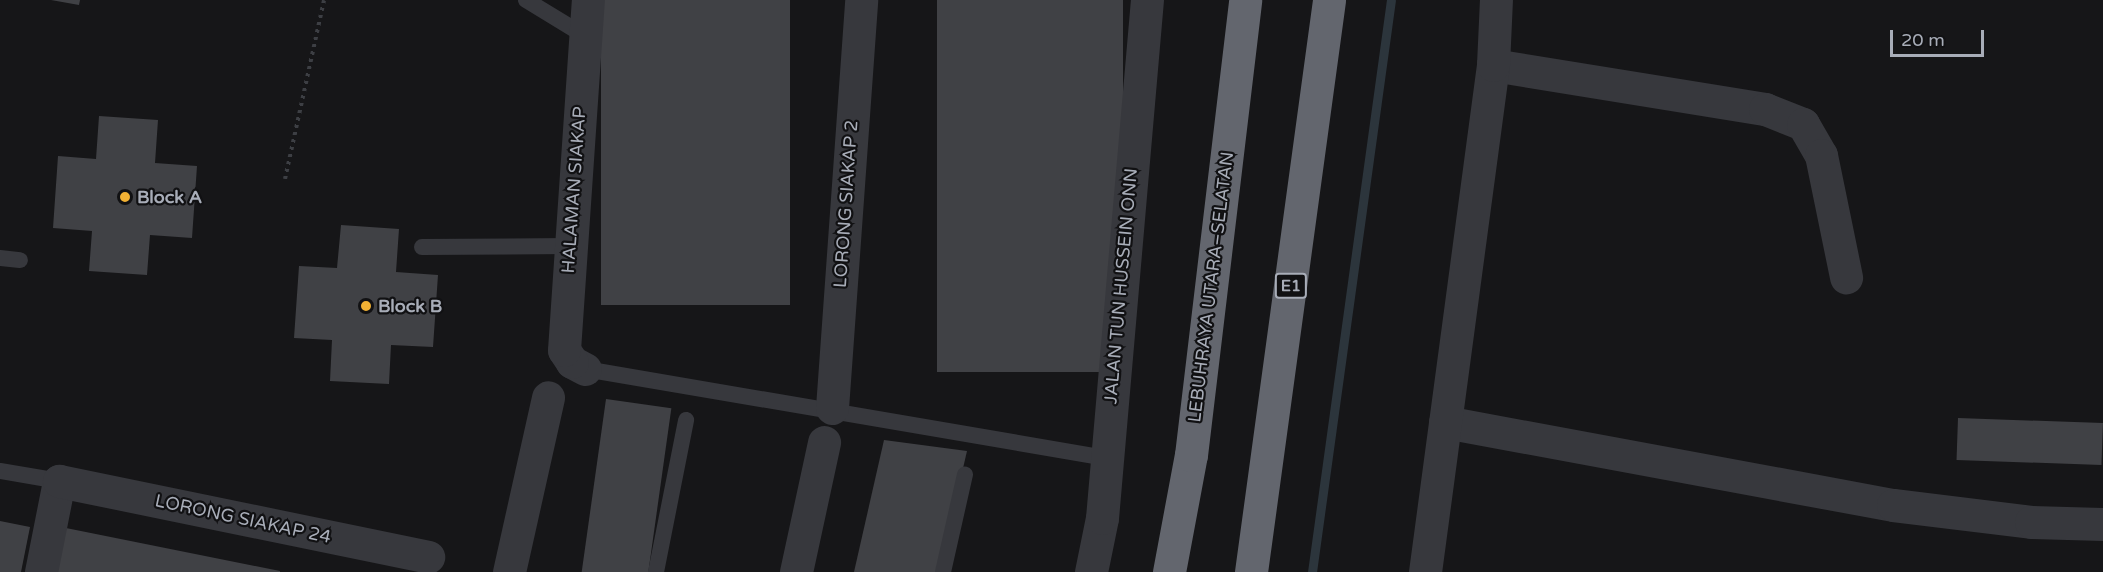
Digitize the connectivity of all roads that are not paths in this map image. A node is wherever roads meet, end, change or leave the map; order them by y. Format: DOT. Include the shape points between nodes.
graph roads {
  1 [pos="526,0"];
  2 [pos="588,0"];
  3 [pos="861,0"];
  4 [pos="1147,0"];
  5 [pos="1245,0"];
  6 [pos="1329,0"];
  7 [pos="1496,0"];
  8 [pos="585,36"];
  9 [pos="1493,65"];
  10 [pos="570,246"];
  11 [pos="422,247"];
  12 [pos="0,258"];
  13 [pos="20,260"];
  14 [pos="1846,276"];
  15 [pos="585,369"];
  16 [pos="549,397"];
  17 [pos="832,408"];
  18 [pos="686,420"];
  19 [pos="1445,422"];
  20 [pos="824,442"];
  21 [pos="1106,458"];
  22 [pos="0,471"];
  23 [pos="964,474"];
  24 [pos="59,481"];
  25 [pos="2103,524"];
  26 [pos="426,565"];
  27 [pos="41,572"];
  28 [pos="509,572"];
  29 [pos="656,572"];
  30 [pos="796,572"];
  31 [pos="943,572"];
  32 [pos="1091,572"];
  33 [pos="1169,572"];
  34 [pos="1251,572"];
  35 [pos="1425,572"];
  1 -- 8 [label="lane"];
  2 -- 8 [label="street, HALAMAN SIAKAP"];
  3 -- 17 [label="street, LORONG SIAKAP 2"];
  4 -- 21 [label="street, JALAN TUN HUSSEIN ONN"];
  5 -- 33 [label="highway, LEBUHRAYA UTARA–SELATAN" via="1191,455"];
  6 -- 34 [label="highway, E1"];
  7 -- 9 [label="street"];
  8 -- 10 [label="street, HALAMAN SIAKAP"];
  9 -- 14 [label="street" via="1766,109 1803,124 1821,155"];
  9 -- 19 [label="street"];
  10 -- 11 [label="lane"];
  10 -- 15 [label="street, HALAMAN SIAKAP" via="564,350 572,362"];
  12 -- 13 [label="lane"];
  15 -- 17 [label="lane"];
  16 -- 28 [label="street"];
  17 -- 21 [label="lane"];
  18 -- 29 [label="lane"];
  19 -- 25 [label="street" via="1893,505 2031,522"];
  19 -- 35 [label="street"];
  20 -- 30 [label="street"];
  21 -- 32 [label="street, JALAN TUN HUSSEIN ONN" via="1102,518"];
  22 -- 24 [label="lane"];
  23 -- 31 [label="lane"];
  24 -- 26 [label="street, LORONG SIAKAP 24"];
  24 -- 27 [label="street"];
}
